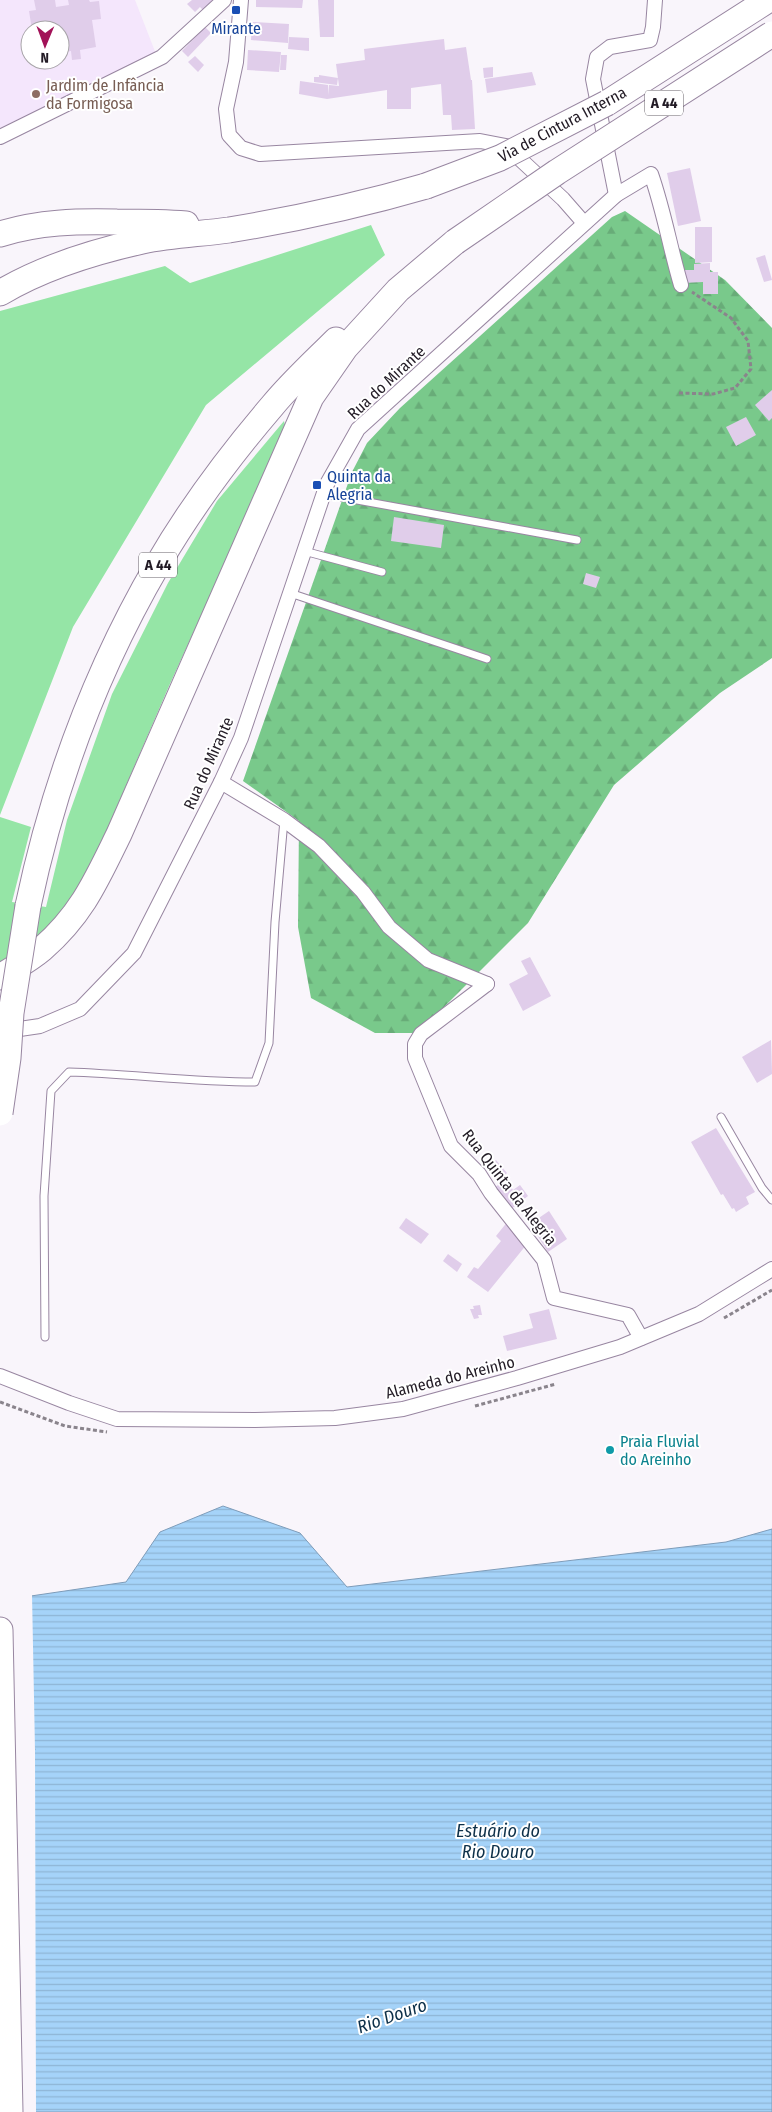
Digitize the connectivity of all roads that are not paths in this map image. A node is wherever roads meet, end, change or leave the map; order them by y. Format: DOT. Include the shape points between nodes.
graph roads {
  1 [pos="224,0"];
  2 [pos="241,0"];
  3 [pos="655,0"];
  4 [pos="768,0"];
  5 [pos="772,34"];
  6 [pos="0,137"];
  7 [pos="616,195"];
  8 [pos="584,223"];
  9 [pos="228,230"];
  10 [pos="0,234"];
  11 [pos="681,285"];
  12 [pos="398,290"];
  13 [pos="0,293"];
  14 [pos="324,494"];
  15 [pos="577,540"];
  16 [pos="304,551"];
  17 [pos="382,572"];
  18 [pos="290,593"];
  19 [pos="488,659"];
  20 [pos="221,782"];
  21 [pos="284,820"];
  22 [pos="0,977"];
  23 [pos="0,1032"];
  24 [pos="0,1113"];
  25 [pos="721,1117"];
  26 [pos="772,1200"];
  27 [pos="772,1269"];
  28 [pos="45,1337"];
  29 [pos="642,1338"];
  30 [pos="0,1376"];
  31 [pos="0,1630"];
  32 [pos="10,2112"];
  1 -- 6 [label="street" via="162,57"];
  2 -- 8 [label="street" via="236,62 226,109 229,134 241,148 260,154 480,141 506,146"];
  3 -- 7 [label="street" via="650,40 610,47 597,57 594,79"];
  4 -- 9 [label="highway, Via de Cintura Interna / A 44, bridge" via="607,103 500,158 426,186 336,210"];
  5 -- 12 [label="highway, Via de Cintura Interna / A 44, bridge" via="557,172 455,242"];
  7 -- 8 [label="street, Rua do Mirante"];
  7 -- 11 [label="street, Rua do Mirante" via="651,174 663,207"];
  8 -- 14 [label="street, Rua do Mirante" via="358,429"];
  9 -- 10 [label="highway" via="167,222 65,221 25,226"];
  9 -- 13 [label="highway, A 44" via="134,244 60,264 20,280"];
  12 -- 22 [label="highway" via="345,348 310,397 90,894 71,920 40,950"];
  12 -- 24 [label="highway, A 44, bridge" via="367,310 274,403 220,472 159,563 133,609 86,710 58,790 28,906"];
  14 -- 15 [label="lane"];
  14 -- 16 [label="street, Rua do Mirante"];
  16 -- 17 [label="lane"];
  16 -- 18 [label="street, Rua do Mirante"];
  18 -- 19 [label="lane"];
  18 -- 20 [label="street, Rua do Mirante" via="241,738"];
  20 -- 21 [label="street, Rua Quinta da Alegria"];
  20 -- 23 [label="street, Rua do Mirante" via="134,953 80,1009 40,1026"];
  21 -- 28 [label="lane" via="269,1043 255,1082 207,1082 69,1072 51,1091 44,1196"];
  21 -- 29 [label="street, Rua Quinta da Alegria" via="319,846 363,892 389,927 428,960 487,984 421,1034 415,1044 415,1058 451,1146 479,1174 544,1260 554,1298 628,1315"];
  25 -- 26 [label="lane"];
  27 -- 29 [label="street, Alameda do Areinho" via="699,1314"];
  29 -- 30 [label="street, Alameda do Areinho" via="518,1378 403,1409 335,1418 117,1419"];
  31 -- 32 [label="highway"];
}
